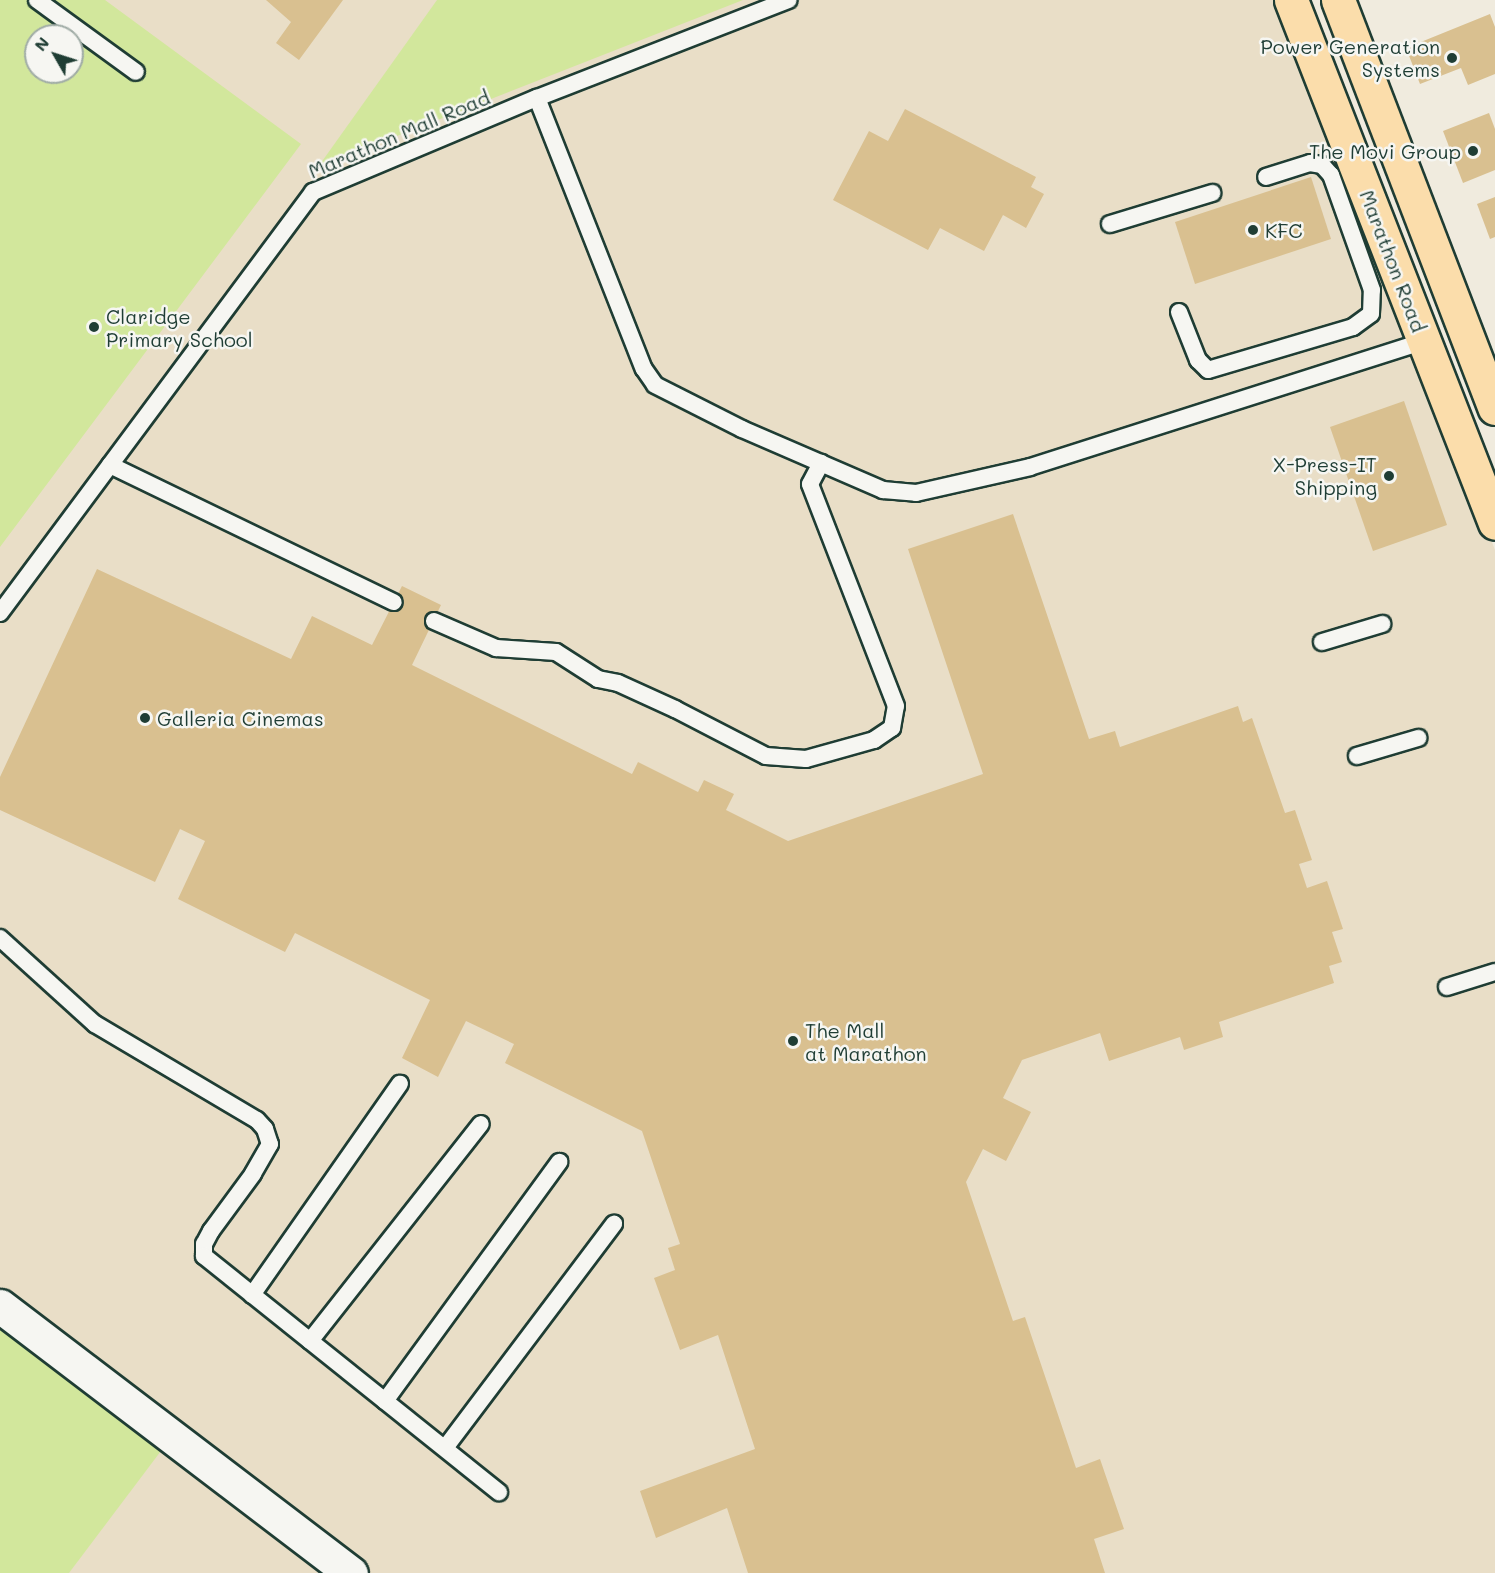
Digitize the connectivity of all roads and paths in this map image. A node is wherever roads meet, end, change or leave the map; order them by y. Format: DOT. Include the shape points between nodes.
graph roads {
  1 [pos="38,0"];
  2 [pos="789,0"];
  3 [pos="1291,0"];
  4 [pos="1338,0"];
  5 [pos="136,72"];
  6 [pos="537,98"];
  7 [pos="1266,177"];
  8 [pos="1212,193"];
  9 [pos="1110,224"];
  10 [pos="1179,312"];
  11 [pos="1424,341"];
  12 [pos="1495,408"];
  13 [pos="821,463"];
  14 [pos="110,465"];
  15 [pos="1495,523"];
  16 [pos="394,602"];
  17 [pos="0,613"];
  18 [pos="434,621"];
  19 [pos="1382,624"];
  20 [pos="1322,642"];
  21 [pos="1418,738"];
  22 [pos="1357,756"];
  23 [pos="0,938"];
  24 [pos="1495,972"];
  25 [pos="1447,987"];
  26 [pos="400,1084"];
  27 [pos="481,1124"];
  28 [pos="559,1162"];
  29 [pos="614,1224"];
  30 [pos="252,1295"];
  31 [pos="0,1306"];
  32 [pos="310,1341"];
  33 [pos="385,1401"];
  34 [pos="445,1448"];
  35 [pos="499,1492"];
  36 [pos="351,1573"];
  1 -- 5 [label="lane"];
  2 -- 6 [label="lane, Marathon Mall Road"];
  3 -- 11 [label="main road, Marathon Road"];
  4 -- 12 [label="main road"];
  6 -- 13 [label="lane" via="649,378 672,395"];
  6 -- 14 [label="lane, Marathon Mall Road" via="313,192"];
  7 -- 10 [label="lane" via="1310,163 1322,165 1331,175 1372,290 1371,314 1353,327 1208,370 1198,360"];
  8 -- 9 [label="lane"];
  11 -- 13 [label="lane" via="1030,467 916,493 883,490"];
  11 -- 15 [label="main road, Marathon Road"];
  13 -- 18 [label="lane" via="810,484 896,706 892,728 874,740 806,759 766,756 675,709 598,679 556,652 513,652 489,646"];
  14 -- 16 [label="lane"];
  14 -- 17 [label="lane, Marathon Mall Road"];
  19 -- 20 [label="lane"];
  21 -- 22 [label="lane"];
  23 -- 30 [label="lane" via="94,1024 257,1119 265,1129 270,1144 204,1244 204,1256"];
  24 -- 25 [label="lane"];
  26 -- 30 [label="lane"];
  27 -- 32 [label="lane"];
  28 -- 33 [label="lane"];
  29 -- 34 [label="lane"];
  30 -- 32 [label="lane"];
  31 -- 36 [label="street"];
  32 -- 33 [label="lane"];
  33 -- 34 [label="lane"];
  34 -- 35 [label="lane"];
}
